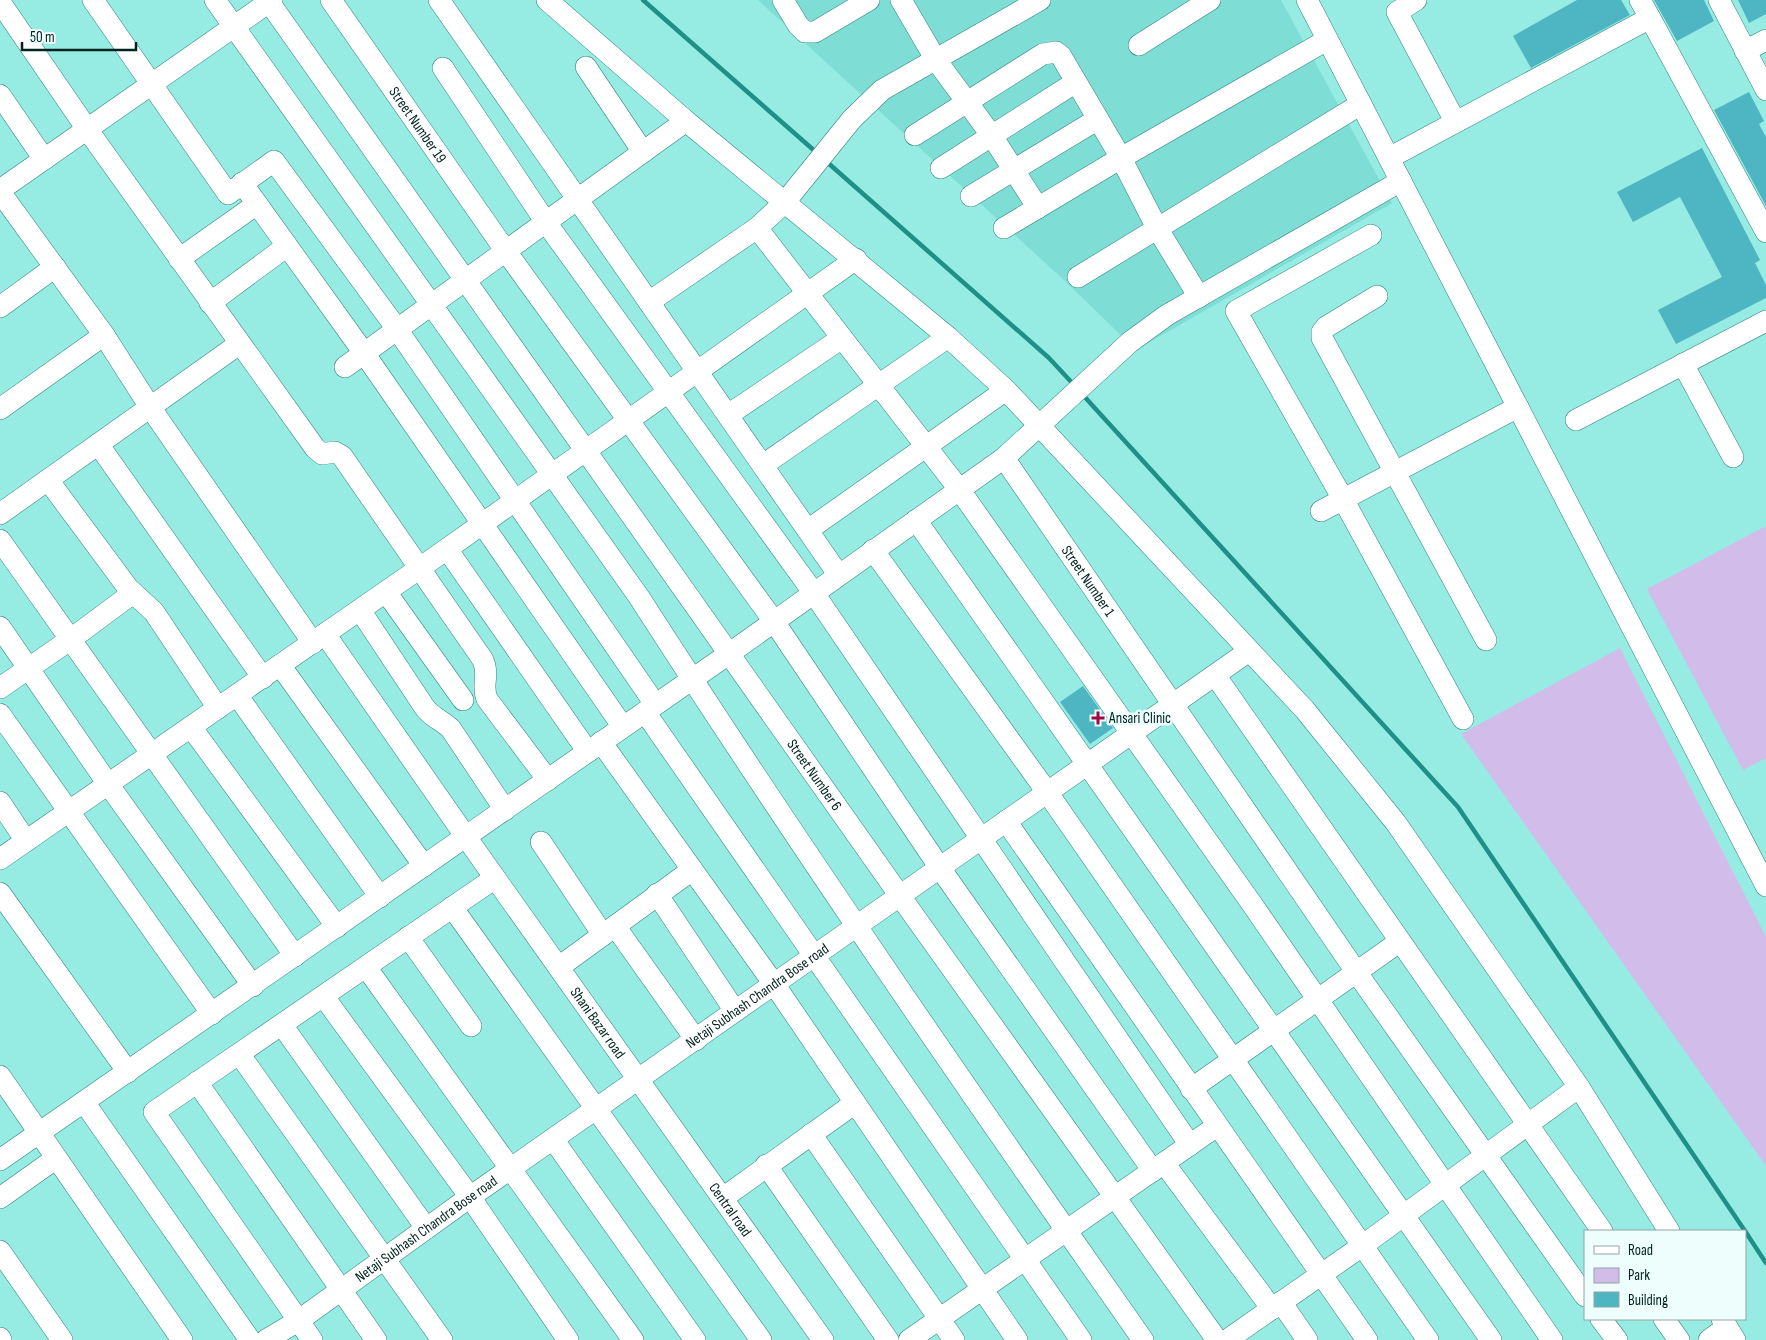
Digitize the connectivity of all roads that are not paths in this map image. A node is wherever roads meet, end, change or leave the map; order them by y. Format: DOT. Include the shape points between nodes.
graph roads {
  1 [pos="93,0"];
  2 [pos="214,0"];
  3 [pos="331,0"];
  4 [pos="438,0"];
  5 [pos="547,0"];
  6 [pos="783,0"];
  7 [pos="869,0"];
  8 [pos="901,0"];
  9 [pos="1040,0"];
  10 [pos="1210,0"];
  11 [pos="1307,0"];
  12 [pos="1416,0"];
  13 [pos="1719,0"];
  14 [pos="270,1"];
  15 [pos="0,2"];
  16 [pos="1645,9"];
  17 [pos="234,26"];
  18 [pos="1327,40"];
  19 [pos="1766,40"];
  20 [pos="1139,45"];
  21 [pos="1746,51"];
  22 [pos="936,60"];
  23 [pos="586,67"];
  24 [pos="444,68"];
  25 [pos="1076,82"];
  26 [pos="151,84"];
  27 [pos="1766,90"];
  28 [pos="0,95"];
  29 [pos="967,102"];
  30 [pos="1361,104"];
  31 [pos="1098,119"];
  32 [pos="686,121"];
  33 [pos="1456,121"];
  34 [pos="87,129"];
  35 [pos="915,135"];
  36 [pos="992,136"];
  37 [pos="643,152"];
  38 [pos="1121,158"];
  39 [pos="1389,158"];
  40 [pos="44,159"];
  41 [pos="941,168"];
  42 [pos="1015,171"];
  43 [pos="1401,181"];
  44 [pos="242,183"];
  45 [pos="0,191"];
  46 [pos="970,196"];
  47 [pos="789,197"];
  48 [pos="576,198"];
  49 [pos="257,204"];
  50 [pos="1038,208"];
  51 [pos="545,221"];
  52 [pos="757,228"];
  53 [pos="1004,228"];
  54 [pos="1158,228"];
  55 [pos="1766,232"];
  56 [pos="1371,235"];
  57 [pos="287,246"];
  58 [pos="505,250"];
  59 [pos="179,259"];
  60 [pos="856,259"];
  61 [pos="54,267"];
  62 [pos="1078,277"];
  63 [pos="465,280"];
  64 [pos="1220,285"];
  65 [pos="808,294"];
  66 [pos="1198,296"];
  67 [pos="1377,296"];
  68 [pos="649,302"];
  69 [pos="210,303"];
  70 [pos="432,303"];
  71 [pos="0,307"];
  72 [pos="1236,310"];
  73 [pos="1766,321"];
  74 [pos="397,329"];
  75 [pos="104,336"];
  76 [pos="948,336"];
  77 [pos="842,338"];
  78 [pos="239,344"];
  79 [pos="364,353"];
  80 [pos="1683,364"];
  81 [pos="345,367"];
  82 [pos="699,372"];
  83 [pos="878,386"];
  84 [pos="1006,390"];
  85 [pos="667,392"];
  86 [pos="150,407"];
  87 [pos="1518,407"];
  88 [pos="0,408"];
  89 [pos="728,415"];
  90 [pos="1576,420"];
  91 [pos="629,421"];
  92 [pos="1040,424"];
  93 [pos="98,444"];
  94 [pos="926,447"];
  95 [pos="586,451"];
  96 [pos="1733,457"];
  97 [pos="1004,458"];
  98 [pos="763,465"];
  99 [pos="1395,472"];
  100 [pos="552,474"];
  101 [pos="48,480"];
  102 [pos="960,489"];
  103 [pos="1343,499"];
  104 [pos="514,502"];
  105 [pos="1321,511"];
  106 [pos="0,514"];
  107 [pos="916,520"];
  108 [pos="483,524"];
  109 [pos="808,530"];
  110 [pos="0,540"];
  111 [pos="447,549"];
  112 [pos="872,550"];
  113 [pos="420,568"];
  114 [pos="838,574"];
  115 [pos="386,592"];
  116 [pos="813,592"];
  117 [pos="133,593"];
  118 [pos="360,610"];
  119 [pos="773,620"];
  120 [pos="0,627"];
  121 [pos="319,638"];
  122 [pos="71,640"];
  123 [pos="1486,640"];
  124 [pos="1249,651"];
  125 [pos="730,653"];
  126 [pos="280,665"];
  127 [pos="28,668"];
  128 [pos="1214,675"];
  129 [pos="263,678"];
  130 [pos="691,680"];
  131 [pos="0,688"];
  132 [pos="237,695"];
  133 [pos="463,700"];
  134 [pos="1173,704"];
  135 [pos="218,708"];
  136 [pos="650,708"];
  137 [pos="0,714"];
  138 [pos="1463,719"];
  139 [pos="191,727"];
  140 [pos="623,727"];
  141 [pos="1131,734"];
  142 [pos="594,747"];
  143 [pos="152,754"];
  144 [pos="1088,764"];
  145 [pos="548,780"];
  146 [pos="108,784"];
  147 [pos="1047,792"];
  148 [pos="0,802"];
  149 [pos="505,810"];
  150 [pos="68,812"];
  151 [pos="1006,821"];
  152 [pos="466,837"];
  153 [pos="980,840"];
  154 [pos="26,841"];
  155 [pos="541,842"];
  156 [pos="0,859"];
  157 [pos="424,866"];
  158 [pos="940,868"];
  159 [pos="692,870"];
  160 [pos="495,878"];
  161 [pos="1766,886"];
  162 [pos="0,893"];
  163 [pos="657,894"];
  164 [pos="900,896"];
  165 [pos="380,897"];
  166 [pos="452,907"];
  167 [pos="858,926"];
  168 [pos="337,927"];
  169 [pos="609,931"];
  170 [pos="408,937"];
  171 [pos="1399,942"];
  172 [pos="295,956"];
  173 [pos="814,956"];
  174 [pos="366,967"];
  175 [pos="559,967"];
  176 [pos="1357,973"];
  177 [pos="774,984"];
  178 [pos="253,986"];
  179 [pos="324,997"];
  180 [pos="1318,1000"];
  181 [pos="735,1011"];
  182 [pos="212,1014"];
  183 [pos="282,1025"];
  184 [pos="471,1026"];
  185 [pos="1274,1031"];
  186 [pos="696,1040"];
  187 [pos="240,1055"];
  188 [pos="1232,1059"];
  189 [pos="128,1072"];
  190 [pos="0,1076"];
  191 [pos="639,1079"];
  192 [pos="197,1082"];
  193 [pos="1579,1087"];
  194 [pos="1191,1089"];
  195 [pos="84,1102"];
  196 [pos="855,1103"];
  197 [pos="596,1109"];
  198 [pos="1528,1125"];
  199 [pos="1217,1126"];
  200 [pos="38,1134"];
  201 [pos="811,1134"];
  202 [pos="554,1139"];
  203 [pos="1190,1145"];
  204 [pos="1484,1156"];
  205 [pos="55,1158"];
  206 [pos="0,1160"];
  207 [pos="766,1165"];
  208 [pos="1158,1167"];
  209 [pos="512,1168"];
  210 [pos="1444,1185"];
  211 [pos="470,1197"];
  212 [pos="1114,1197"];
  213 [pos="0,1198"];
  214 [pos="723,1198"];
  215 [pos="1402,1216"];
  216 [pos="426,1228"];
  217 [pos="1601,1230"];
  218 [pos="1669,1230"];
  219 [pos="1066,1231"];
  220 [pos="1362,1246"];
  221 [pos="0,1251"];
  222 [pos="384,1259"];
  223 [pos="1026,1259"];
  224 [pos="1321,1274"];
  225 [pos="341,1290"];
  226 [pos="981,1290"];
  227 [pos="1584,1295"];
  228 [pos="1276,1305"];
  229 [pos="940,1319"];
  230 [pos="1603,1320"];
  231 [pos="1665,1320"];
  232 [pos="298,1321"];
  233 [pos="1728,1329"];
  234 [pos="1238,1337"];
  235 [pos="62,1340"];
  236 [pos="182,1340"];
  237 [pos="250,1340"];
  238 [pos="266,1340"];
  239 [pos="312,1340"];
  240 [pos="376,1340"];
  241 [pos="442,1340"];
  242 [pos="568,1340"];
  243 [pos="633,1340"];
  244 [pos="694,1340"];
  245 [pos="761,1340"];
  246 [pos="823,1340"];
  247 [pos="888,1340"];
  248 [pos="909,1340"];
  249 [pos="954,1340"];
  250 [pos="1017,1340"];
  251 [pos="1081,1340"];
  252 [pos="1143,1340"];
  253 [pos="1217,1340"];
  254 [pos="1307,1340"];
  255 [pos="1367,1340"];
  256 [pos="1428,1340"];
  257 [pos="1491,1340"];
  258 [pos="1552,1340"];
  259 [pos="1617,1340"];
  260 [pos="1679,1340"];
  261 [pos="1709,1340"];
  1 -- 26 [label="street"];
  2 -- 17 [label="street"];
  3 -- 58 [label="street, Street Number 19"];
  4 -- 48 [label="street"];
  5 -- 32 [label="street"];
  6 -- 7 [label="street" via="798,25 806,32 815,32"];
  8 -- 22 [label="street"];
  9 -- 22 [label="street"];
  10 -- 20 [label="street"];
  11 -- 18 [label="street"];
  12 -- 33 [label="street" via="1397,12"];
  13 -- 21 [label="street"];
  14 -- 17 [label="street"];
  14 -- 63 [label="street, Street Number 6"];
  15 -- 34 [label="street"];
  16 -- 33 [label="street"];
  16 -- 55 [label="street"];
  17 -- 26 [label="street"];
  17 -- 70 [label="street"];
  18 -- 30 [label="street"];
  18 -- 38 [label="street"];
  19 -- 21 [label="street"];
  21 -- 27 [label="street"];
  22 -- 29 [label="street"];
  22 -- 47 [label="street" via="882,90 852,119"];
  23 -- 37 [label="street"];
  24 -- 51 [label="street"];
  25 -- 29 [label="street" via="1061,56 1050,51"];
  25 -- 31 [label="street"];
  25 -- 36 [label="street"];
  26 -- 34 [label="street"];
  26 -- 44 [label="street" via="228,194"];
  28 -- 40 [label="street"];
  29 -- 35 [label="street"];
  29 -- 36 [label="street"];
  30 -- 39 [label="street"];
  30 -- 54 [label="street"];
  31 -- 38 [label="street"];
  31 -- 42 [label="street"];
  32 -- 37 [label="street"];
  32 -- 47 [label="street"];
  33 -- 39 [label="street"];
  34 -- 40 [label="street"];
  34 -- 59 [label="street"];
  36 -- 41 [label="street"];
  36 -- 42 [label="street"];
  37 -- 48 [label="street"];
  38 -- 50 [label="street"];
  38 -- 54 [label="street"];
  39 -- 43 [label="street"];
  40 -- 45 [label="street"];
  42 -- 46 [label="street"];
  42 -- 50 [label="street"];
  43 -- 64 [label="street"];
  43 -- 87 [label="street"];
  44 -- 49 [label="street"];
  44 -- 74 [label="street" via="274,161"];
  45 -- 61 [label="street, Shani Bazar road"];
  47 -- 52 [label="street"];
  47 -- 60 [label="street"];
  48 -- 51 [label="street"];
  48 -- 68 [label="street"];
  49 -- 57 [label="street"];
  49 -- 59 [label="street"];
  50 -- 53 [label="street"];
  51 -- 58 [label="street"];
  51 -- 85 [label="street"];
  52 -- 65 [label="street"];
  52 -- 68 [label="street"];
  54 -- 62 [label="street"];
  54 -- 66 [label="street"];
  56 -- 72 [label="street"];
  57 -- 69 [label="street"];
  57 -- 79 [label="street"];
  58 -- 63 [label="street"];
  58 -- 91 [label="street, Street Number 19"];
  59 -- 69 [label="street"];
  60 -- 65 [label="street"];
  60 -- 76 [label="street"];
  61 -- 71 [label="street"];
  61 -- 75 [label="street, Shani Bazar road"];
  63 -- 70 [label="street"];
  63 -- 95 [label="street, Street Number 6"];
  64 -- 66 [label="street"];
  64 -- 72 [label="street"];
  65 -- 77 [label="street"];
  65 -- 82 [label="street"];
  66 -- 92 [label="street" via="1130,342"];
  67 -- 99 [label="street" via="1326,327 1322,338"];
  68 -- 82 [label="street"];
  69 -- 78 [label="street"];
  70 -- 74 [label="street"];
  70 -- 100 [label="street"];
  72 -- 103 [label="street"];
  73 -- 80 [label="street"];
  74 -- 79 [label="street"];
  74 -- 104 [label="street"];
  75 -- 86 [label="street, Shani Bazar road"];
  75 -- 88 [label="street"];
  76 -- 83 [label="street"];
  76 -- 84 [label="street"];
  77 -- 83 [label="street"];
  77 -- 89 [label="street"];
  78 -- 86 [label="street"];
  78 -- 113 [label="street" via="315,448 322,454 335,452 342,456"];
  79 -- 81 [label="street"];
  79 -- 108 [label="street"];
  80 -- 90 [label="street"];
  80 -- 96 [label="street"];
  82 -- 85 [label="street"];
  82 -- 89 [label="street"];
  83 -- 94 [label="street"];
  83 -- 98 [label="street"];
  84 -- 92 [label="street"];
  84 -- 94 [label="street"];
  85 -- 91 [label="street"];
  85 -- 116 [label="street"];
  86 -- 93 [label="street"];
  86 -- 121 [label="street, Shani Bazar road"];
  87 -- 99 [label="street"];
  87 -- 161 [label="street"];
  89 -- 98 [label="street"];
  91 -- 95 [label="street"];
  91 -- 119 [label="street, Street Number 19"];
  92 -- 97 [label="street"];
  92 -- 124 [label="street"];
  93 -- 101 [label="street"];
  93 -- 129 [label="street"];
  94 -- 102 [label="street"];
  94 -- 109 [label="street"];
  95 -- 100 [label="street"];
  95 -- 125 [label="street, Street Number 6"];
  97 -- 102 [label="street"];
  97 -- 134 [label="street, Street Number 1"];
  98 -- 109 [label="street"];
  99 -- 103 [label="street"];
  99 -- 123 [label="street"];
  100 -- 104 [label="street"];
  100 -- 130 [label="street" via="639,597"];
  101 -- 106 [label="street"];
  101 -- 117 [label="street"];
  102 -- 107 [label="street"];
  102 -- 141 [label="street"];
  103 -- 105 [label="street"];
  103 -- 138 [label="street"];
  104 -- 108 [label="street"];
  104 -- 136 [label="street"];
  107 -- 112 [label="street"];
  107 -- 144 [label="street"];
  108 -- 111 [label="street"];
  108 -- 140 [label="street"];
  109 -- 114 [label="street"];
  110 -- 122 [label="street"];
  111 -- 113 [label="street"];
  111 -- 142 [label="street"];
  112 -- 114 [label="street"];
  112 -- 147 [label="street"];
  113 -- 115 [label="street"];
  113 -- 145 [label="street" via="483,660 488,672 483,689 487,699"];
  114 -- 116 [label="street"];
  115 -- 118 [label="street"];
  115 -- 133 [label="street"];
  116 -- 119 [label="street"];
  116 -- 153 [label="street"];
  117 -- 122 [label="street"];
  117 -- 135 [label="street" via="154,612"];
  118 -- 121 [label="street"];
  118 -- 149 [label="street" via="426,708 434,719 451,729"];
  119 -- 125 [label="street"];
  119 -- 158 [label="street, Street Number 19"];
  120 -- 127 [label="street"];
  121 -- 126 [label="street"];
  121 -- 152 [label="street, Shani Bazar road"];
  122 -- 127 [label="street"];
  122 -- 143 [label="street"];
  124 -- 128 [label="street, Netaji Subhash Chandra Bose road"];
  124 -- 193 [label="street" via="1311,718 1396,822"];
  125 -- 130 [label="street"];
  125 -- 164 [label="street, Street Number 6"];
  126 -- 129 [label="street"];
  126 -- 157 [label="street"];
  127 -- 131 [label="street"];
  127 -- 146 [label="street"];
  128 -- 134 [label="street, Netaji Subhash Chandra Bose road"];
  128 -- 171 [label="street"];
  129 -- 132 [label="street"];
  130 -- 136 [label="street"];
  130 -- 167 [label="street"];
  132 -- 135 [label="street"];
  132 -- 165 [label="street"];
  134 -- 141 [label="street, Netaji Subhash Chandra Bose road"];
  134 -- 176 [label="street, Street Number 1"];
  135 -- 139 [label="street"];
  136 -- 140 [label="street"];
  136 -- 173 [label="street"];
  137 -- 150 [label="street"];
  139 -- 143 [label="street"];
  139 -- 168 [label="street"];
  140 -- 142 [label="street"];
  141 -- 144 [label="street, Netaji Subhash Chandra Bose road"];
  141 -- 180 [label="street"];
  142 -- 145 [label="street"];
  142 -- 159 [label="street"];
  143 -- 146 [label="street"];
  143 -- 172 [label="street"];
  144 -- 147 [label="street, Netaji Subhash Chandra Bose road"];
  144 -- 185 [label="street"];
  145 -- 149 [label="street"];
  146 -- 150 [label="street"];
  146 -- 178 [label="street"];
  147 -- 151 [label="street, Netaji Subhash Chandra Bose road"];
  147 -- 188 [label="street"];
  148 -- 154 [label="street"];
  149 -- 152 [label="street"];
  150 -- 154 [label="street"];
  150 -- 182 [label="street"];
  151 -- 153 [label="street, Netaji Subhash Chandra Bose road"];
  151 -- 194 [label="street"];
  152 -- 157 [label="street"];
  152 -- 160 [label="street, Shani Bazar road"];
  153 -- 158 [label="street, Netaji Subhash Chandra Bose road"];
  153 -- 203 [label="street"];
  154 -- 156 [label="street"];
  155 -- 169 [label="street"];
  157 -- 165 [label="street"];
  158 -- 164 [label="street, Netaji Subhash Chandra Bose road"];
  158 -- 208 [label="street, Street Number 19"];
  159 -- 163 [label="street"];
  159 -- 177 [label="street"];
  160 -- 166 [label="street"];
  160 -- 175 [label="street, Shani Bazar road"];
  162 -- 189 [label="street"];
  163 -- 169 [label="street"];
  163 -- 181 [label="street"];
  164 -- 167 [label="street, Netaji Subhash Chandra Bose road"];
  164 -- 212 [label="street, Street Number 6"];
  165 -- 168 [label="street"];
  166 -- 170 [label="street"];
  166 -- 197 [label="street"];
  167 -- 173 [label="street, Netaji Subhash Chandra Bose road"];
  167 -- 219 [label="street"];
  168 -- 172 [label="street"];
  169 -- 175 [label="street"];
  169 -- 186 [label="street"];
  170 -- 174 [label="street"];
  170 -- 184 [label="street"];
  171 -- 176 [label="street"];
  171 -- 198 [label="street"];
  172 -- 178 [label="street"];
  173 -- 177 [label="street, Netaji Subhash Chandra Bose road"];
  173 -- 223 [label="street"];
  174 -- 179 [label="street"];
  174 -- 209 [label="street" via="452,1090"];
  175 -- 191 [label="street, Shani Bazar road"];
  176 -- 180 [label="street"];
  176 -- 204 [label="street, Street Number 1"];
  177 -- 181 [label="street, Netaji Subhash Chandra Bose road"];
  177 -- 196 [label="street"];
  178 -- 182 [label="street"];
  179 -- 183 [label="street"];
  179 -- 211 [label="street"];
  180 -- 185 [label="street"];
  180 -- 210 [label="street"];
  181 -- 186 [label="street, Netaji Subhash Chandra Bose road"];
  182 -- 189 [label="street"];
  183 -- 187 [label="street"];
  183 -- 216 [label="street"];
  185 -- 188 [label="street"];
  185 -- 215 [label="street"];
  186 -- 191 [label="street, Netaji Subhash Chandra Bose road"];
  187 -- 192 [label="street"];
  187 -- 222 [label="street"];
  188 -- 194 [label="street"];
  188 -- 220 [label="street"];
  189 -- 195 [label="street"];
  190 -- 200 [label="street"];
  191 -- 197 [label="street, Netaji Subhash Chandra Bose road"];
  191 -- 214 [label="street, Central road"];
  192 -- 225 [label="street"];
  192 -- 232 [label="street" via="154,1112"];
  193 -- 198 [label="street"];
  193 -- 218 [label="street"];
  194 -- 199 [label="street"];
  195 -- 200 [label="street"];
  195 -- 237 [label="street"];
  196 -- 201 [label="street"];
  196 -- 226 [label="street"];
  197 -- 202 [label="street, Netaji Subhash Chandra Bose road"];
  197 -- 245 [label="street"];
  198 -- 204 [label="street"];
  198 -- 217 [label="street"];
  199 -- 203 [label="street"];
  199 -- 224 [label="street"];
  200 -- 205 [label="street"];
  200 -- 206 [label="street"];
  201 -- 207 [label="street"];
  201 -- 229 [label="street"];
  202 -- 209 [label="street, Netaji Subhash Chandra Bose road"];
  202 -- 244 [label="street"];
  203 -- 208 [label="street"];
  204 -- 210 [label="street"];
  204 -- 227 [label="street, Street Number 1"];
  205 -- 213 [label="street"];
  205 -- 236 [label="street"];
  207 -- 214 [label="street"];
  207 -- 247 [label="street"];
  208 -- 212 [label="street"];
  208 -- 228 [label="street, Street Number 19"];
  209 -- 211 [label="street, Netaji Subhash Chandra Bose road"];
  209 -- 243 [label="street"];
  210 -- 215 [label="street"];
  210 -- 258 [label="street"];
  211 -- 216 [label="street, Netaji Subhash Chandra Bose road"];
  211 -- 242 [label="street"];
  212 -- 219 [label="street"];
  212 -- 253 [label="street, Street Number 6"];
  214 -- 246 [label="street, Central road"];
  215 -- 220 [label="street"];
  215 -- 257 [label="street"];
  216 -- 222 [label="street, Netaji Subhash Chandra Bose road"];
  219 -- 223 [label="street"];
  219 -- 252 [label="street"];
  220 -- 224 [label="street"];
  220 -- 256 [label="street"];
  221 -- 235 [label="street"];
  222 -- 225 [label="street, Netaji Subhash Chandra Bose road"];
  222 -- 241 [label="street"];
  223 -- 226 [label="street"];
  223 -- 251 [label="street"];
  224 -- 228 [label="street"];
  224 -- 255 [label="street"];
  225 -- 232 [label="street, Netaji Subhash Chandra Bose road"];
  225 -- 240 [label="street"];
  226 -- 229 [label="street"];
  226 -- 250 [label="street"];
  228 -- 234 [label="street"];
  228 -- 254 [label="street, Street Number 19"];
  229 -- 248 [label="street"];
  229 -- 249 [label="street"];
  230 -- 259 [label="street"];
  231 -- 260 [label="street"];
  232 -- 238 [label="street, Netaji Subhash Chandra Bose road"];
  232 -- 239 [label="street"];
  233 -- 261 [label="street"];
}
